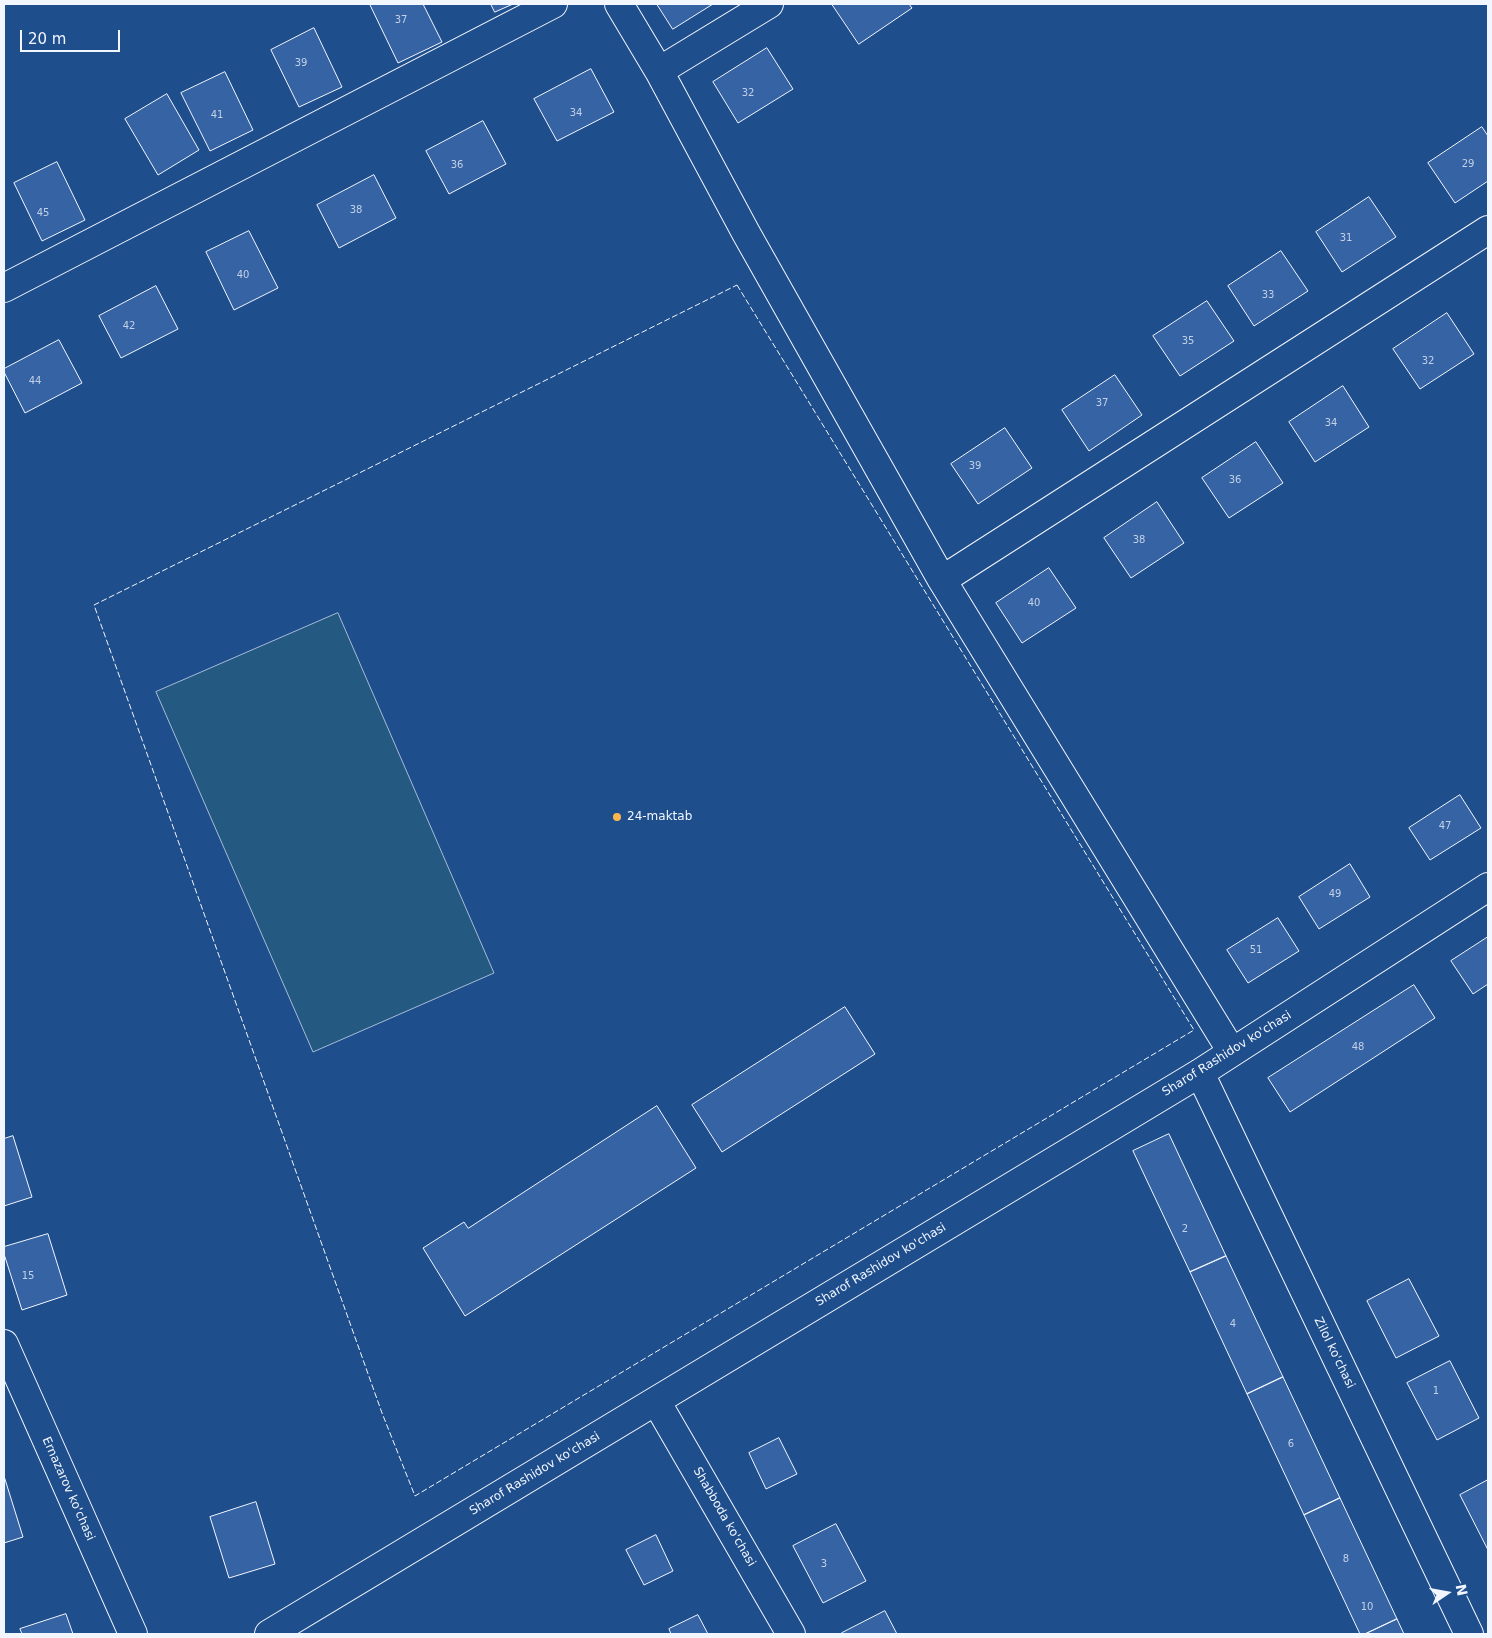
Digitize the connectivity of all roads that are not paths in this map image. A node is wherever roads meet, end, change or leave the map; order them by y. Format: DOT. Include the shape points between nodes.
graph roads {
  1 [pos="553,4"];
  2 [pos="619,4"];
  3 [pos="769,4"];
  4 [pos="659,71"];
  5 [pos="1488,230"];
  6 [pos="4,288"];
  7 [pos="942,580"];
  8 [pos="1488,887"];
  9 [pos="1232,1052"];
  10 [pos="1200,1073"];
  11 [pos="4,1344"];
  12 [pos="656,1401"];
  13 [pos="133,1634"];
  14 [pos="269,1634"];
  15 [pos="791,1634"];
  16 [pos="1469,1634"];
  1 -- 6 [label="street"];
  2 -- 4 [label="street"];
  3 -- 4 [label="street"];
  4 -- 7 [label="street" via="746,233"];
  5 -- 7 [label="street"];
  7 -- 9 [label="street"];
  8 -- 9 [label="street, Sharof Rashidov ko'chasi"];
  9 -- 10 [label="street, Sharof Rashidov ko'chasi"];
  10 -- 12 [label="street, Sharof Rashidov ko'chasi"];
  10 -- 16 [label="street, Zilol ko'chasi"];
  11 -- 13 [label="street, Ernazarov ko'chasi"];
  12 -- 14 [label="street, Sharof Rashidov ko'chasi"];
  12 -- 15 [label="street, Shabboda ko'chasi"];
}
